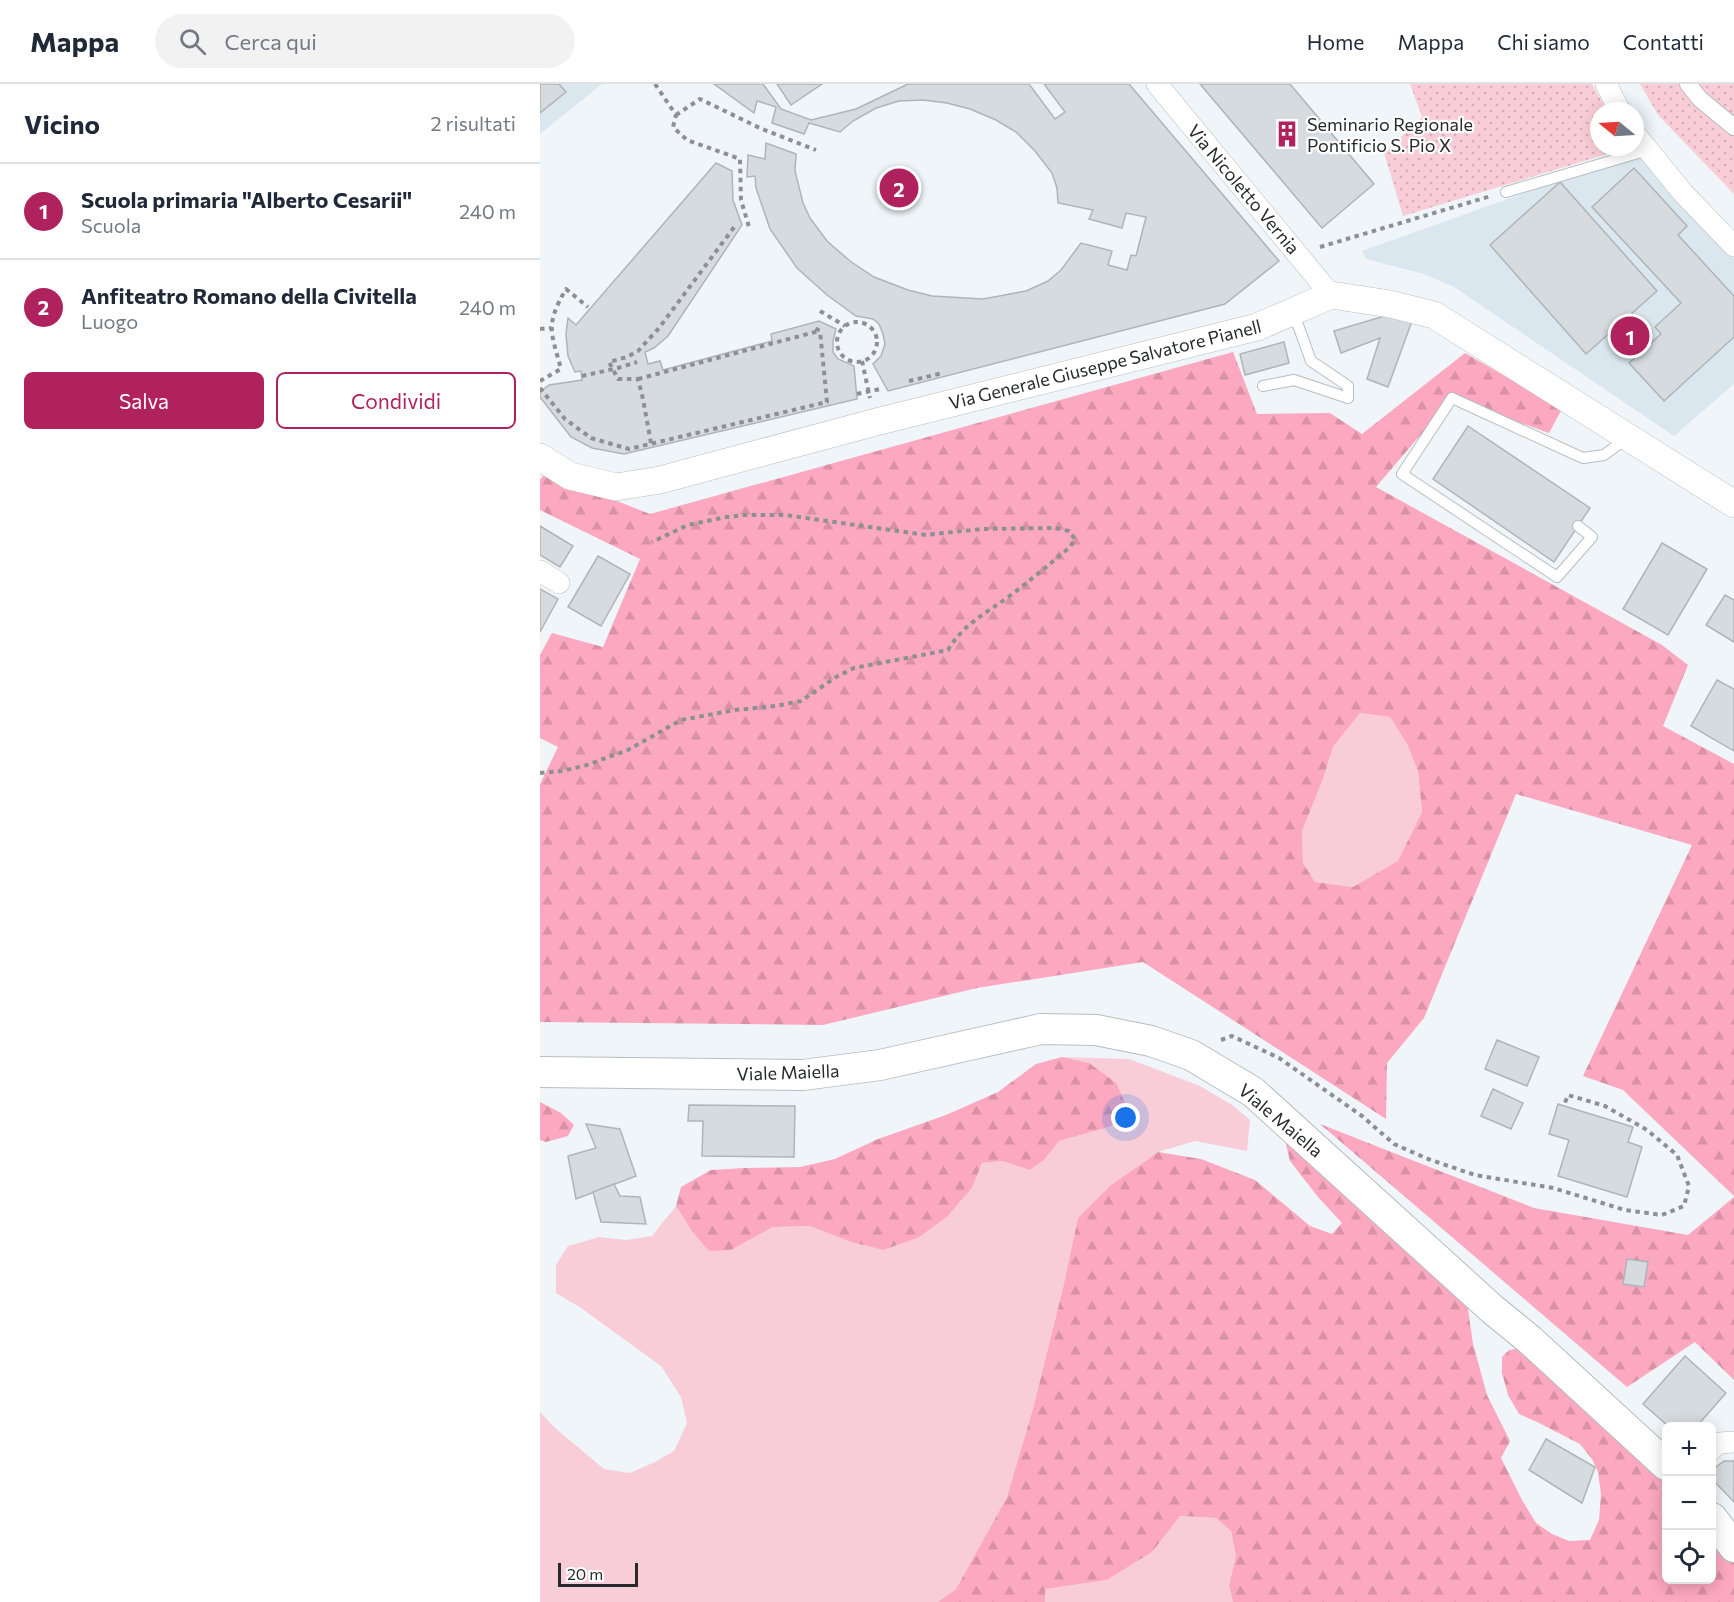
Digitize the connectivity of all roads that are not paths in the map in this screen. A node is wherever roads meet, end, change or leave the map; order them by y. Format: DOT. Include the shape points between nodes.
graph roads {
  1 [pos="1157,84"];
  2 [pos="1606,84"];
  3 [pos="1688,84"];
  4 [pos="1615,102"];
  5 [pos="1734,127"];
  6 [pos="1644,145"];
  7 [pos="1648,150"];
  8 [pos="1506,192"];
  9 [pos="1734,246"];
  10 [pos="1331,295"];
  11 [pos="1286,315"];
  12 [pos="1263,386"];
  13 [pos="1628,438"];
  14 [pos="540,457"];
  15 [pos="1734,504"];
  16 [pos="1578,526"];
  17 [pos="540,572"];
  18 [pos="559,583"];
  19 [pos="540,1072"];
  20 [pos="1734,1442"];
  21 [pos="1716,1446"];
  22 [pos="1662,1461"];
  23 [pos="1716,1523"];
  24 [pos="1734,1546"];
  1 -- 10 [label="street, Via Nicoletto Vernia"];
  2 -- 4 [label="street"];
  3 -- 5 [label="street"];
  6 -- 7 [label="street"];
  7 -- 8 [label="lane"];
  7 -- 9 [label="street"];
  10 -- 11 [label="street, Via Generale Giuseppe Salvatore Pianell"];
  10 -- 13 [label="street" via="1434,315"];
  11 -- 12 [label="lane" via="1298,325 1311,361 1348,386 1348,398 1294,380"];
  11 -- 14 [label="street, Via Generale Giuseppe Salvatore Pianell" via="1257,327 660,480 616,487 570,476"];
  13 -- 15 [label="street"];
  13 -- 16 [label="lane" via="1604,455 1583,458 1452,398 1402,474 1557,577 1592,537"];
  17 -- 18 [label="street"];
  19 -- 22 [label="main road, Viale Maiella" via="804,1075 880,1065 1041,1029 1096,1030 1151,1041 1191,1055 1253,1092"];
  20 -- 21 [label="street"];
  23 -- 24 [label="main road"];
}
